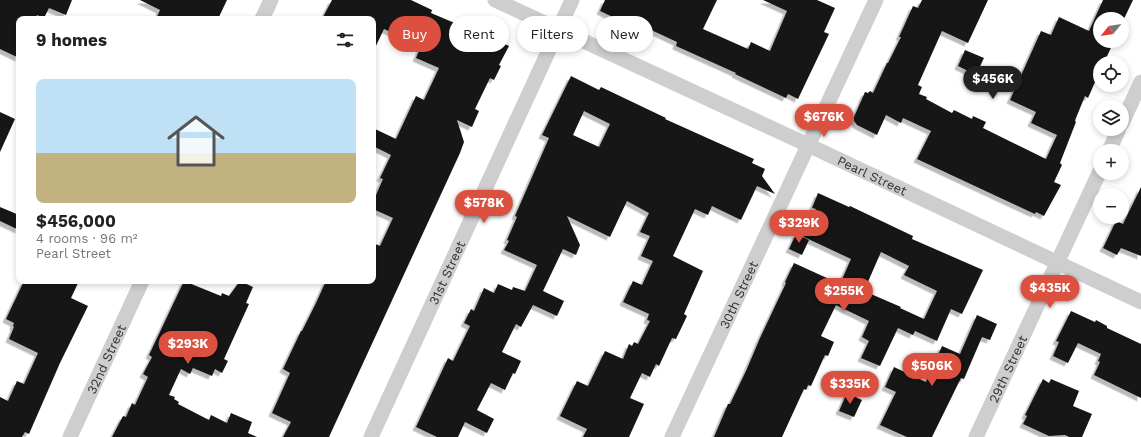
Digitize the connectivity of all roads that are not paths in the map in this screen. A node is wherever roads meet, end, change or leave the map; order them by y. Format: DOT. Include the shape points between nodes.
graph roads {
  1 [pos="271,0"];
  2 [pos="495,0"];
  3 [pos="572,0"];
  4 [pos="876,0"];
  5 [pos="263,16"];
  6 [pos="529,16"];
  7 [pos="565,16"];
  8 [pos="588,44"];
  9 [pos="548,52"];
  10 [pos="1141,82"];
  11 [pos="1129,108"];
  12 [pos="808,145"];
  13 [pos="1095,180"];
  14 [pos="1057,262"];
  15 [pos="141,284"];
  16 [pos="1141,302"];
  17 [pos="70,437"];
  18 [pos="371,437"];
  19 [pos="672,437"];
  20 [pos="976,437"];
  1 -- 5 [label="street"];
  2 -- 6 [label="street, Pearl Street"];
  3 -- 7 [label="street, 31st Street"];
  4 -- 12 [label="street, 30th Street"];
  8 -- 12 [label="street, Pearl Street"];
  9 -- 18 [label="street, 31st Street"];
  10 -- 11 [label="street"];
  12 -- 14 [label="street, Pearl Street"];
  12 -- 19 [label="street, 30th Street"];
  13 -- 14 [label="street, 29th Street"];
  14 -- 16 [label="street, Pearl Street"];
  14 -- 20 [label="street, 29th Street"];
  15 -- 17 [label="street, 32nd Street"];
}
